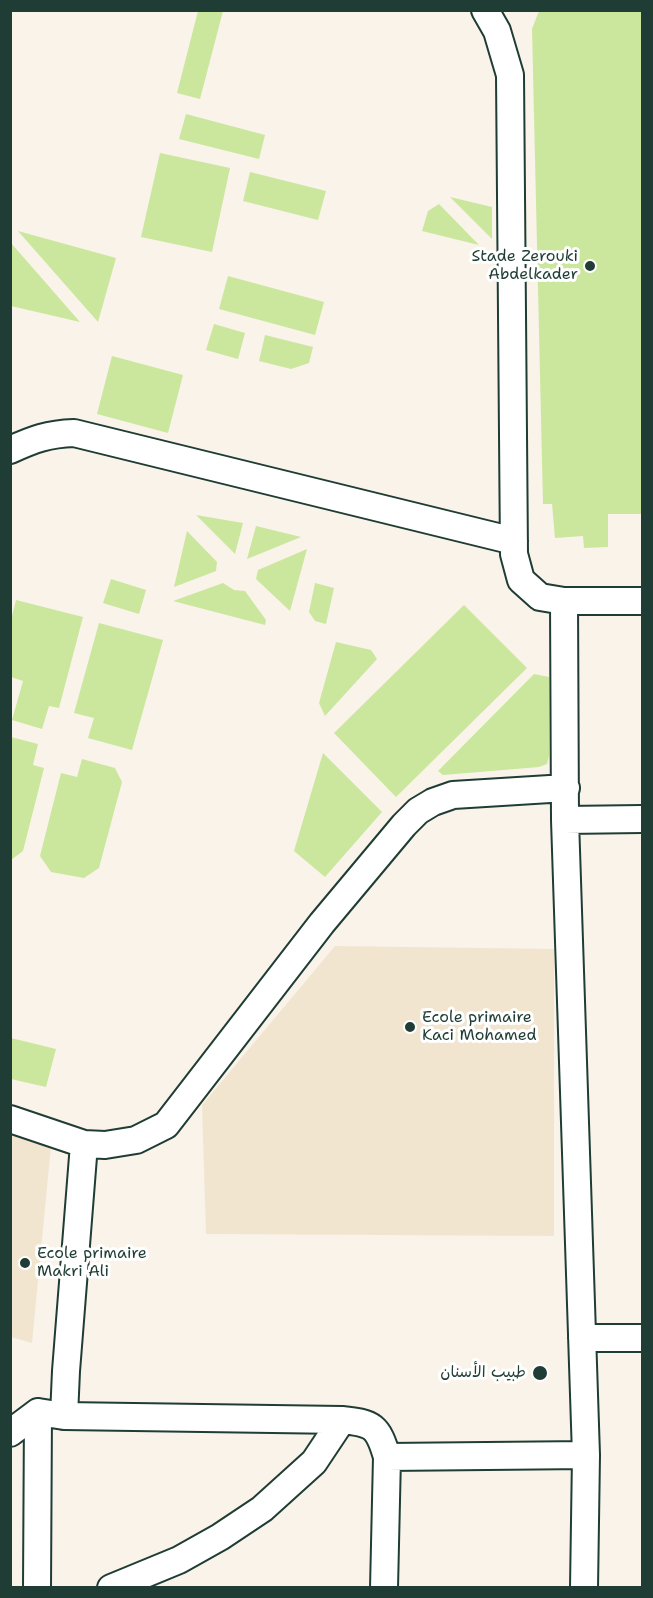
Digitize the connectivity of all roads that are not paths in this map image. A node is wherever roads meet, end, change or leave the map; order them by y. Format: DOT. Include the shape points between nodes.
graph roads {
  1 [pos="485,10"];
  2 [pos="10,450"];
  3 [pos="514,541"];
  4 [pos="564,601"];
  5 [pos="642,601"];
  6 [pos="566,788"];
  7 [pos="565,819"];
  8 [pos="642,819"];
  9 [pos="10,1119"];
  10 [pos="84,1144"];
  11 [pos="582,1338"];
  12 [pos="642,1338"];
  13 [pos="38,1412"];
  14 [pos="64,1416"];
  15 [pos="342,1420"];
  16 [pos="10,1433"];
  17 [pos="586,1455"];
  18 [pos="387,1457"];
  19 [pos="37,1587"];
  20 [pos="111,1587"];
  21 [pos="384,1587"];
  22 [pos="584,1587"];
  1 -- 3 [label="street" via="497,31 510,75"];
  2 -- 3 [label="street" via="52,434 74,433"];
  3 -- 4 [label="street" via="521,580 540,597"];
  4 -- 5 [label="street"];
  4 -- 6 [label="street"];
  6 -- 7 [label="street"];
  6 -- 10 [label="street" via="453,795 418,811 321,923 166,1125 136,1140"];
  7 -- 8 [label="street"];
  7 -- 11 [label="street"];
  9 -- 10 [label="street"];
  10 -- 14 [label="street"];
  11 -- 12 [label="street"];
  11 -- 17 [label="street"];
  13 -- 14 [label="street"];
  13 -- 16 [label="street"];
  13 -- 19 [label="street"];
  14 -- 15 [label="street"];
  15 -- 18 [label="street" via="365,1422 374,1428"];
  15 -- 20 [label="street" via="314,1462 261,1509 180,1560"];
  17 -- 18 [label="street"];
  17 -- 22 [label="street"];
  18 -- 21 [label="street"];
}
